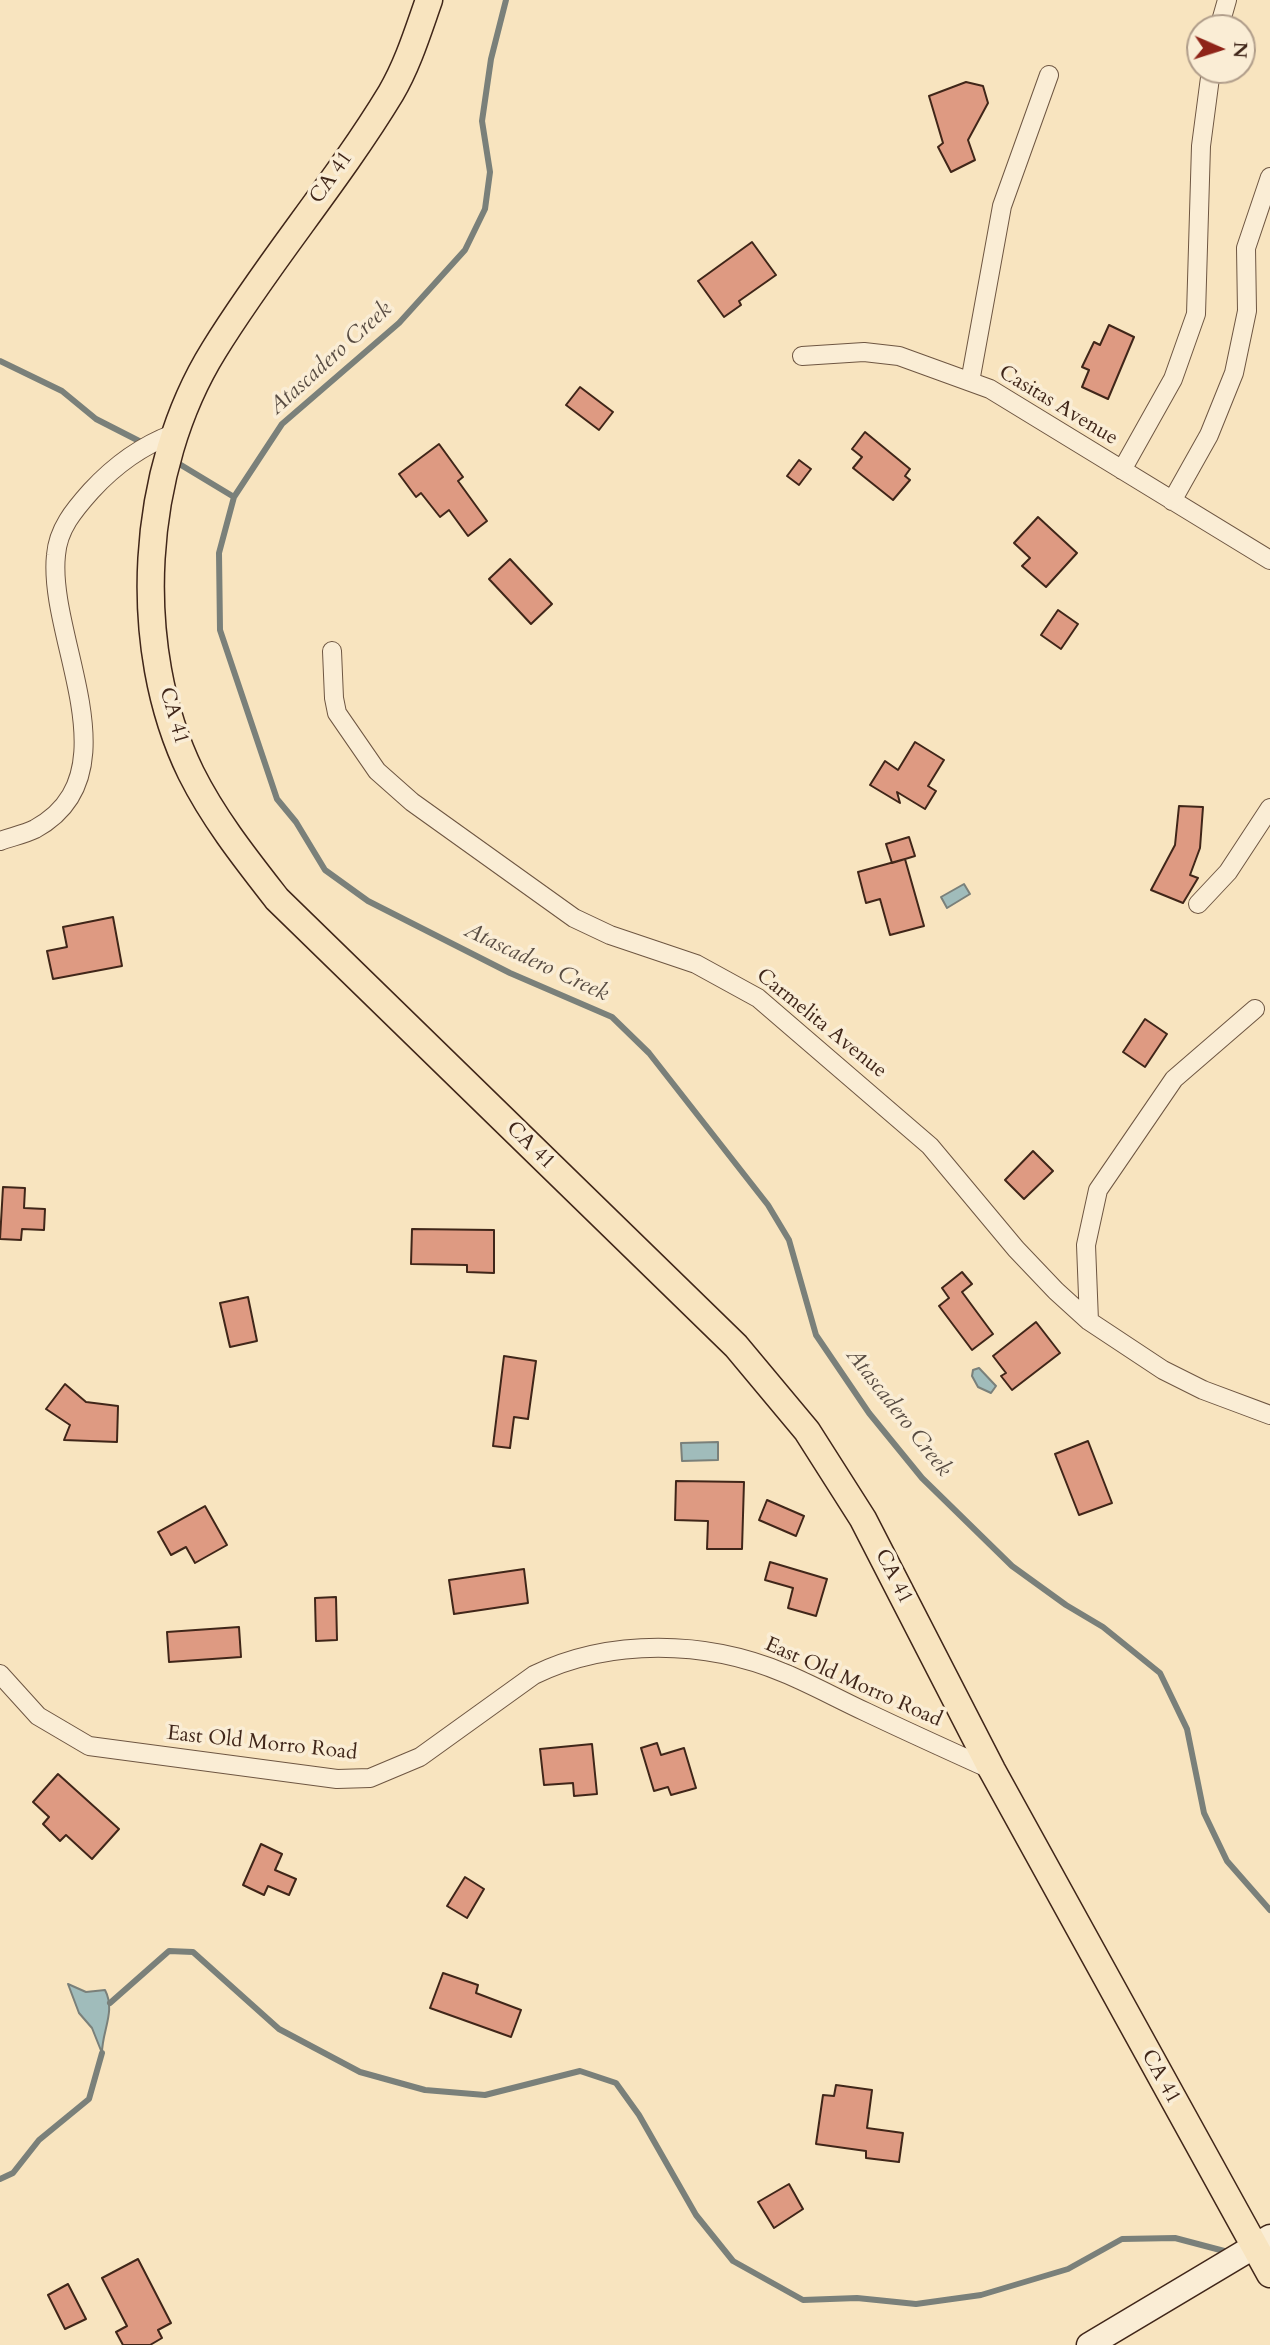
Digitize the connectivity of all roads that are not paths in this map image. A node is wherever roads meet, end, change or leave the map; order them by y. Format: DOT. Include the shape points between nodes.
graph roads {
  1 [pos="429,0"];
  2 [pos="1049,75"];
  3 [pos="1209,84"];
  4 [pos="1270,177"];
  5 [pos="802,356"];
  6 [pos="970,382"];
  7 [pos="173,434"];
  8 [pos="1122,470"];
  9 [pos="1172,501"];
  10 [pos="1270,560"];
  11 [pos="332,651"];
  12 [pos="1270,808"];
  13 [pos="0,841"];
  14 [pos="1198,904"];
  15 [pos="1255,1009"];
  16 [pos="1089,1321"];
  17 [pos="1270,1415"];
  18 [pos="0,1674"];
  19 [pos="992,1770"];
  20 [pos="1262,2242"];
  21 [pos="1270,2274"];
  22 [pos="1088,2345"];
  1 -- 7 [label="main road, CA 41 / CA 41" via="391,92 212,352"];
  2 -- 6 [label="street" via="1002,206"];
  3 -- 8 [label="street" via="1201,146 1196,314 1173,379"];
  4 -- 9 [label="street" via="1246,248 1247,311 1234,373 1209,435"];
  5 -- 6 [label="street, Casitas Avenue" via="899,356"];
  6 -- 8 [label="street, Casitas Avenue" via="1036,415"];
  7 -- 13 [label="street" via="150,443 107,474 70,516 60,537 56,583 84,731 82,768 49,818 35,829"];
  7 -- 19 [label="main road, CA 41 / CA 41" via="156,511 151,571 153,638 190,770 216,820 277,899 736,1346 807,1431 863,1519"];
  8 -- 9 [label="street, Casitas Avenue"];
  9 -- 10 [label="street, Casitas Avenue"];
  11 -- 16 [label="street, Carmelita Avenue" via="337,713 362,753 394,787 574,918 696,964 758,998 930,1146 1017,1249"];
  12 -- 14 [label="street" via="1228,873"];
  15 -- 16 [label="street" via="1174,1079 1098,1190 1086,1245"];
  16 -- 17 [label="street, Carmelita Avenue" via="1163,1370"];
  18 -- 19 [label="street, East Old Morro Road" via="37,1716 89,1746 337,1779 369,1778 420,1757 534,1675 577,1657 626,1649 711,1653 782,1672"];
  19 -- 20 [label="main road, CA 41 / CA 41"];
  20 -- 21 [label="main road, CA 41 / CA 41"];
  20 -- 22 [label="street"];
}
